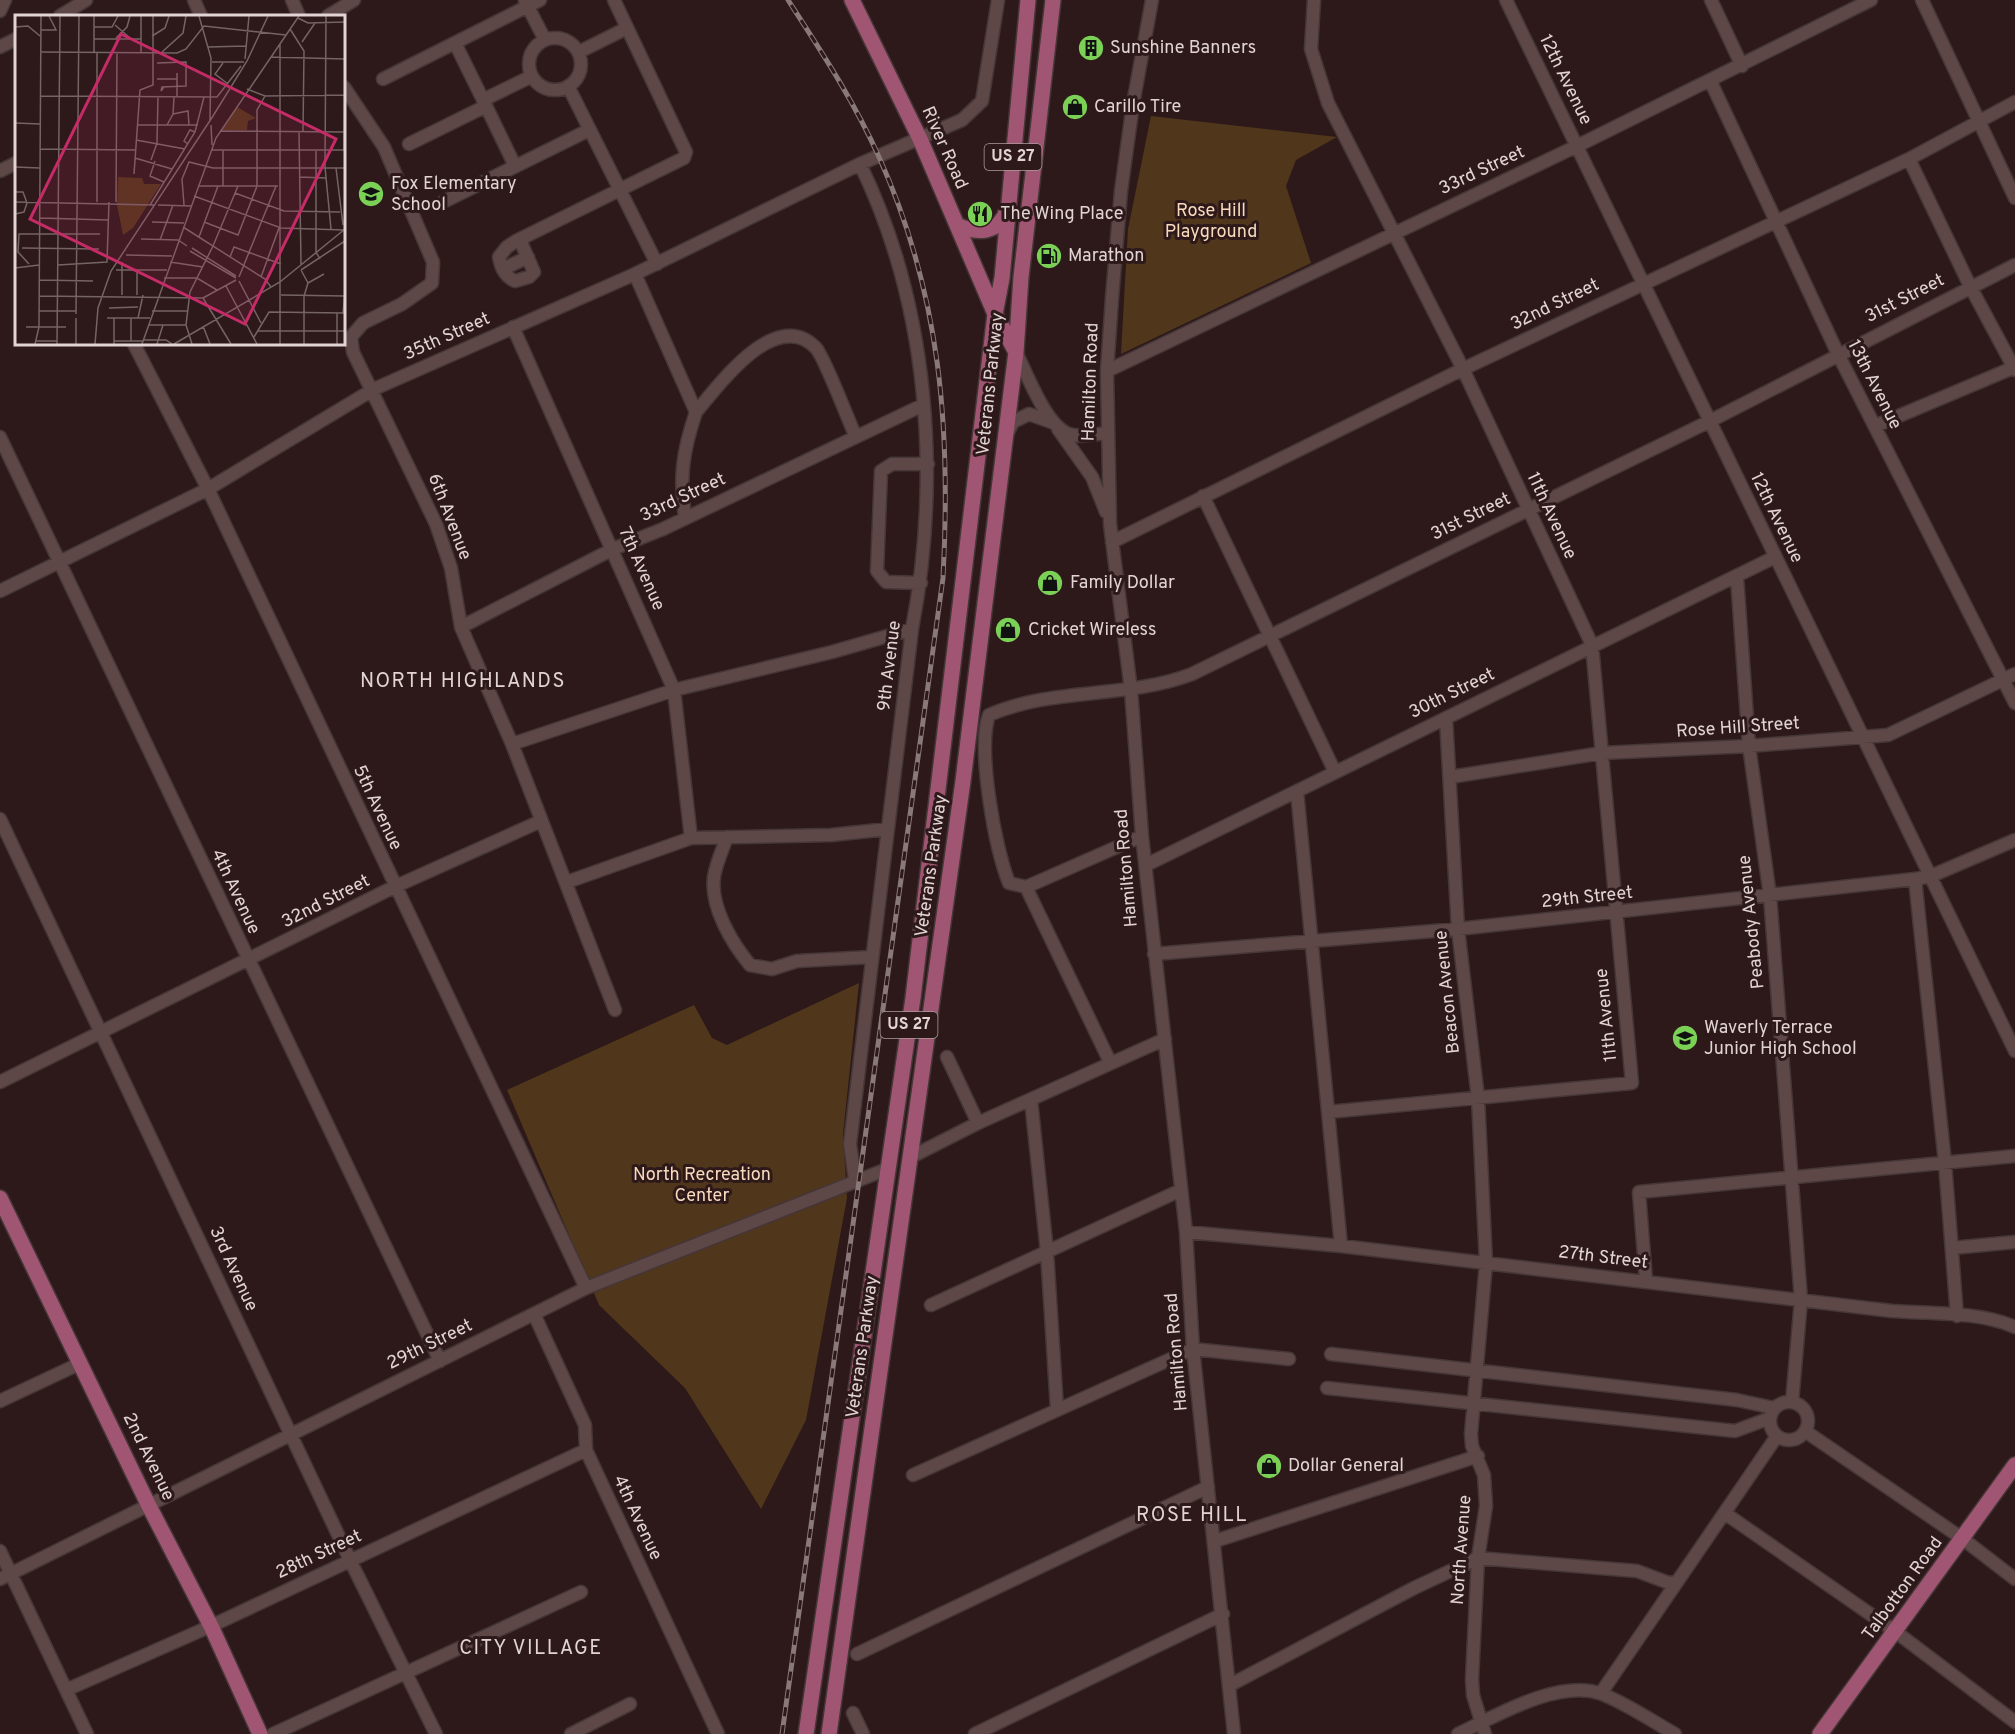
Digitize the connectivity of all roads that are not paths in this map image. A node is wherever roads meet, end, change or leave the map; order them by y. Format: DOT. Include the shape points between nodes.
graph roads {
  1 [pos="5,0"];
  2 [pos="86,0"];
  3 [pos="194,0"];
  4 [pos="292,0"];
  5 [pos="354,0"];
  6 [pos="540,0"];
  7 [pos="614,0"];
  8 [pos="852,0"];
  9 [pos="998,0"];
  10 [pos="1028,0"];
  11 [pos="1053,0"];
  12 [pos="1152,0"];
  13 [pos="1314,0"];
  14 [pos="1506,0"];
  15 [pos="1711,0"];
  16 [pos="1871,0"];
  17 [pos="1922,0"];
  18 [pos="526,3"];
  19 [pos="0,11"];
  20 [pos="62,15"];
  21 [pos="201,15"];
  22 [pos="299,15"];
  23 [pos="330,15"];
  24 [pos="627,28"];
  25 [pos="15,40"];
  26 [pos="545,40"];
  27 [pos="455,44"];
  28 [pos="0,47"];
  29 [pos="579,52"];
  30 [pos="1742,66"];
  31 [pos="532,75"];
  32 [pos="383,79"];
  33 [pos="1710,80"];
  34 [pos="568,86"];
  35 [pos="345,88"];
  36 [pos="2015,102"];
  37 [pos="484,103"];
  38 [pos="1978,120"];
  39 [pos="589,130"];
  40 [pos="920,139"];
  41 [pos="409,144"];
  42 [pos="1577,146"];
  43 [pos="1909,159"];
  44 [pos="15,164"];
  45 [pos="860,164"];
  46 [pos="515,166"];
  47 [pos="0,171"];
  48 [pos="620,191"];
  49 [pos="2015,198"];
  50 [pos="443,202"];
  51 [pos="1009,204"];
  52 [pos="1775,223"];
  53 [pos="957,225"];
  54 [pos="1396,232"];
  55 [pos="520,240"];
  56 [pos="528,257"];
  57 [pos="657,264"];
  58 [pos="2015,265"];
  59 [pos="502,269"];
  60 [pos="635,274"];
  61 [pos="1643,283"];
  62 [pos="1970,286"];
  63 [pos="995,314"];
  64 [pos="513,327"];
  65 [pos="135,345"];
  66 [pos="1016,352"];
  67 [pos="1838,354"];
  68 [pos="2015,368"];
  69 [pos="1463,369"];
  70 [pos="1107,371"];
  71 [pos="374,389"];
  72 [pos="923,405"];
  73 [pos="696,412"];
  74 [pos="1710,421"];
  75 [pos="1055,424"];
  76 [pos="1875,426"];
  77 [pos="1106,433"];
  78 [pos="1006,435"];
  79 [pos="0,437"];
  80 [pos="856,437"];
  81 [pos="928,465"];
  82 [pos="208,489"];
  83 [pos="1203,496"];
  84 [pos="1528,510"];
  85 [pos="686,517"];
  86 [pos="1110,524"];
  87 [pos="1112,542"];
  88 [pos="612,549"];
  89 [pos="1775,557"];
  90 [pos="62,563"];
  91 [pos="1737,577"];
  92 [pos="921,584"];
  93 [pos="0,591"];
  94 [pos="461,627"];
  95 [pos="912,629"];
  96 [pos="1271,634"];
  97 [pos="1592,645"];
  98 [pos="2009,677"];
  99 [pos="674,690"];
  100 [pos="1131,690"];
  101 [pos="2015,703"];
  102 [pos="1446,718"];
  103 [pos="1863,736"];
  104 [pos="512,744"];
  105 [pos="1749,746"];
  106 [pos="1602,753"];
  107 [pos="1335,772"];
  108 [pos="1450,777"];
  109 [pos="1297,791"];
  110 [pos="0,819"];
  111 [pos="541,821"];
  112 [pos="888,830"];
  113 [pos="1142,836"];
  114 [pos="727,837"];
  115 [pos="691,838"];
  116 [pos="2015,840"];
  117 [pos="1146,865"];
  118 [pos="1931,876"];
  119 [pos="1915,879"];
  120 [pos="567,882"];
  121 [pos="394,887"];
  122 [pos="1026,887"];
  123 [pos="1770,896"];
  124 [pos="1614,914"];
  125 [pos="1458,929"];
  126 [pos="1312,940"];
  127 [pos="1154,954"];
  128 [pos="873,957"];
  129 [pos="248,962"];
  130 [pos="615,1010"];
  131 [pos="102,1034"];
  132 [pos="1165,1038"];
  133 [pos="2015,1050"];
  134 [pos="947,1057"];
  135 [pos="1110,1062"];
  136 [pos="0,1082"];
  137 [pos="1478,1098"];
  138 [pos="1031,1100"];
  139 [pos="1328,1112"];
  140 [pos="978,1123"];
  141 [pos="2015,1156"];
  142 [pos="911,1157"];
  143 [pos="1945,1163"];
  144 [pos="887,1169"];
  145 [pos="1792,1178"];
  146 [pos="855,1180"];
  147 [pos="1181,1190"];
  148 [pos="0,1198"];
  149 [pos="1186,1232"];
  150 [pos="2015,1242"];
  151 [pos="1341,1246"];
  152 [pos="1952,1248"];
  153 [pos="1047,1252"];
  154 [pos="1486,1263"];
  155 [pos="1646,1281"];
  156 [pos="586,1288"];
  157 [pos="1801,1300"];
  158 [pos="931,1305"];
  159 [pos="534,1314"];
  160 [pos="1957,1316"];
  161 [pos="2015,1327"];
  162 [pos="1193,1349"];
  163 [pos="1331,1353"];
  164 [pos="1289,1359"];
  165 [pos="440,1361"];
  166 [pos="81,1363"];
  167 [pos="1477,1371"];
  168 [pos="1327,1388"];
  169 [pos="0,1401"];
  170 [pos="1792,1402"];
  171 [pos="1475,1404"];
  172 [pos="1057,1409"];
  173 [pos="1772,1413"];
  174 [pos="1805,1431"];
  175 [pos="291,1433"];
  176 [pos="1777,1436"];
  177 [pos="586,1450"];
  178 [pos="1478,1456"];
  179 [pos="2015,1465"];
  180 [pos="914,1475"];
  181 [pos="1208,1487"];
  182 [pos="149,1506"];
  183 [pos="1726,1514"];
  184 [pos="1964,1539"];
  185 [pos="1215,1541"];
  186 [pos="0,1551"];
  187 [pos="1478,1558"];
  188 [pos="350,1560"];
  189 [pos="5,1577"];
  190 [pos="2015,1579"];
  191 [pos="1677,1582"];
  192 [pos="581,1592"];
  193 [pos="1223,1614"];
  194 [pos="211,1626"];
  195 [pos="1896,1632"];
  196 [pos="857,1654"];
  197 [pos="405,1672"];
  198 [pos="1230,1685"];
  199 [pos="66,1690"];
  200 [pos="1601,1693"];
  201 [pos="630,1704"];
  202 [pos="853,1713"];
  203 [pos="2015,1722"];
  204 [pos="997,1729"];
  205 [pos="1483,1729"];
  206 [pos="87,1734"];
  207 [pos="260,1734"];
  208 [pos="273,1734"];
  209 [pos="436,1734"];
  210 [pos="571,1734"];
  211 [pos="718,1734"];
  212 [pos="806,1734"];
  213 [pos="829,1734"];
  214 [pos="862,1734"];
  215 [pos="975,1734"];
  216 [pos="1234,1734"];
  217 [pos="1458,1734"];
  218 [pos="1675,1734"];
  219 [pos="1820,1734"];
  1 -- 19 [label="street"];
  2 -- 20 [label="street"];
  3 -- 21 [label="street"];
  4 -- 22 [label="street"];
  5 -- 23 [label="street"];
  6 -- 18 [label="street"];
  7 -- 24 [label="street"];
  8 -- 40 [label="main road, River Road"];
  9 -- 40 [label="street, 35th Street" via="982,101 962,120"];
  10 -- 51 [label="main road, Veterans Parkway / US 27"];
  11 -- 66 [label="main road, Veterans Parkway / US 27"];
  12 -- 70 [label="street, Hamilton Road" via="1121,191"];
  13 -- 54 [label="street, 11th Avenue" via="1311,49 1316,72 1328,103"];
  14 -- 42 [label="street, 12th Avenue"];
  15 -- 30 [label="street"];
  16 -- 30 [label="street, 33rd Street"];
  17 -- 38 [label="street"];
  18 -- 26 [label="street"];
  18 -- 27 [label="street"];
  24 -- 29 [label="street"];
  24 -- 48 [label="street" via="686,152 684,158"];
  25 -- 28 [label="street"];
  26 -- 29 [label="street" via="566,40"];
  26 -- 31 [label="street" via="531,56"];
  27 -- 32 [label="street"];
  27 -- 37 [label="street"];
  29 -- 34 [label="street" via="581,69"];
  30 -- 33 [label="street, 33rd Street"];
  31 -- 34 [label="street" via="549,89"];
  31 -- 37 [label="street"];
  33 -- 42 [label="street, 33rd Street"];
  33 -- 52 [label="street, 13th Avenue"];
  34 -- 39 [label="street"];
  35 -- 71 [label="street, 6th Avenue" via="384,147 433,262 432,283 402,304 363,323 351,337 353,352"];
  36 -- 38 [label="street, 32nd Street"];
  37 -- 41 [label="street"];
  37 -- 46 [label="street"];
  38 -- 43 [label="street, 32nd Street"];
  38 -- 49 [label="street"];
  39 -- 46 [label="street"];
  39 -- 48 [label="street"];
  40 -- 45 [label="street, 35th Street"];
  40 -- 53 [label="main road, River Road"];
  42 -- 54 [label="street, 33rd Street"];
  42 -- 61 [label="street, 12th Avenue"];
  43 -- 52 [label="street, 32nd Street"];
  43 -- 62 [label="street"];
  44 -- 47 [label="street"];
  45 -- 57 [label="street, 35th Street"];
  45 -- 72 [label="street, 9th Avenue" via="902,280"];
  46 -- 50 [label="street"];
  48 -- 55 [label="street"];
  48 -- 57 [label="street"];
  51 -- 53 [label="main road" via="1004,220 989,230 968,230"];
  51 -- 63 [label="main road, Veterans Parkway / US 27"];
  52 -- 61 [label="street, 32nd Street"];
  52 -- 67 [label="street, 13th Avenue"];
  53 -- 63 [label="main road, River Road"];
  54 -- 69 [label="street, 11th Avenue"];
  54 -- 70 [label="street, 33rd Street"];
  55 -- 56 [label="street"];
  55 -- 59 [label="street" via="501,252"];
  56 -- 59 [label="street"];
  56 -- 59 [label="street" via="534,272 529,277 515,281"];
  57 -- 60 [label="street, 35th Street"];
  58 -- 62 [label="street, 31st Street"];
  60 -- 64 [label="street, 35th Street"];
  60 -- 73 [label="street"];
  61 -- 69 [label="street, 32nd Street"];
  61 -- 74 [label="street, 12th Avenue"];
  62 -- 67 [label="street, 31st Street"];
  62 -- 68 [label="street"];
  63 -- 66 [label="main road, River Road"];
  63 -- 144 [label="main road, Veterans Parkway / US 27" via="913,998"];
  64 -- 71 [label="street, 35th Street"];
  64 -- 88 [label="street, 7th Avenue"];
  65 -- 82 [label="street, 5th Avenue"];
  66 -- 75 [label="street"];
  66 -- 78 [label="main road, Veterans Parkway / US 27"];
  67 -- 74 [label="street, 31st Street"];
  67 -- 76 [label="street, 13th Avenue"];
  68 -- 76 [label="street"];
  69 -- 83 [label="street, 32nd Street"];
  69 -- 84 [label="street, 11th Avenue"];
  70 -- 77 [label="street, Hamilton Road"];
  71 -- 82 [label="street, 35th Street"];
  71 -- 94 [label="street, 6th Avenue" via="436,524 451,568"];
  72 -- 80 [label="street, 33rd Street"];
  72 -- 81 [label="street, 9th Avenue"];
  73 -- 80 [label="street" via="757,347 776,338 797,335 816,348"];
  73 -- 85 [label="street" via="684,448 680,485"];
  74 -- 84 [label="street, 31st Street"];
  74 -- 89 [label="street, 12th Avenue"];
  75 -- 77 [label="street" via="1068,434"];
  75 -- 78 [label="street" via="1029,414 1013,422"];
  75 -- 86 [label="street" via="1092,477"];
  76 -- 98 [label="street, 13th Avenue"];
  77 -- 86 [label="street, Hamilton Road"];
  78 -- 142 [label="main road, Veterans Parkway / US 27"];
  79 -- 90 [label="street, 4th Avenue"];
  80 -- 85 [label="street, 33rd Street"];
  81 -- 92 [label="street, 9th Avenue"];
  81 -- 92 [label="street" via="892,464 881,471 877,571 886,582"];
  82 -- 90 [label="street, 35th Street"];
  82 -- 121 [label="street, 5th Avenue"];
  83 -- 87 [label="street, 32nd Street"];
  83 -- 96 [label="street"];
  84 -- 96 [label="street, 31st Street"];
  84 -- 97 [label="street, 11th Avenue"];
  85 -- 88 [label="street, 33rd Street"];
  86 -- 87 [label="street, Hamilton Road"];
  87 -- 100 [label="street, Hamilton Road"];
  88 -- 94 [label="street, 33rd Street"];
  88 -- 99 [label="street, 7th Avenue"];
  89 -- 91 [label="street, 30th Street"];
  89 -- 103 [label="street, 12th Avenue"];
  90 -- 93 [label="street, 35th Street"];
  90 -- 129 [label="street, 4th Avenue"];
  91 -- 97 [label="street, 30th Street"];
  91 -- 105 [label="street, Peabody Avenue"];
  92 -- 95 [label="street, 9th Avenue"];
  94 -- 104 [label="street, 6th Avenue"];
  95 -- 99 [label="street"];
  95 -- 112 [label="street, 9th Avenue"];
  96 -- 100 [label="street, 31st Street" via="1192,674 1163,685"];
  96 -- 107 [label="street"];
  97 -- 102 [label="street, 30th Street"];
  97 -- 106 [label="street, 11th Avenue"];
  98 -- 101 [label="street, 13th Avenue"];
  98 -- 103 [label="street, Rose Hill Street" via="1888,735"];
  99 -- 104 [label="street"];
  99 -- 115 [label="street, 7th Avenue"];
  100 -- 113 [label="street, Hamilton Road"];
  100 -- 122 [label="street, 31st Street" via="1065,697 1005,708 989,715 985,727 988,785 1002,865 1009,883"];
  102 -- 107 [label="street, 30th Street"];
  102 -- 108 [label="street, Beacon Avenue"];
  103 -- 105 [label="street, Rose Hill Street"];
  103 -- 118 [label="street, 12th Avenue"];
  104 -- 111 [label="street, 6th Avenue"];
  105 -- 106 [label="street, Rose Hill Street"];
  105 -- 123 [label="street, Peabody Avenue"];
  106 -- 108 [label="street, Rose Hill Street"];
  106 -- 124 [label="street, 11th Avenue"];
  107 -- 109 [label="street, 30th Street"];
  108 -- 125 [label="street, Beacon Avenue"];
  109 -- 117 [label="street, 30th Street"];
  109 -- 126 [label="street"];
  110 -- 131 [label="street, 3rd Avenue"];
  111 -- 120 [label="street, 6th Avenue"];
  111 -- 121 [label="street, 32nd Street"];
  112 -- 114 [label="street"];
  112 -- 128 [label="street, 9th Avenue"];
  113 -- 117 [label="street, Hamilton Road"];
  113 -- 122 [label="street"];
  114 -- 115 [label="street"];
  114 -- 128 [label="street" via="714,877 717,903 735,947 750,965 771,969 797,961"];
  115 -- 120 [label="street"];
  116 -- 118 [label="street, 29th Street"];
  117 -- 127 [label="street, Hamilton Road"];
  118 -- 119 [label="street, 29th Street"];
  118 -- 133 [label="street, 12th Avenue"];
  119 -- 123 [label="street, 29th Street"];
  119 -- 143 [label="street"];
  120 -- 130 [label="street, 6th Avenue"];
  121 -- 129 [label="street, 32nd Street"];
  121 -- 156 [label="street, 5th Avenue"];
  122 -- 135 [label="street"];
  123 -- 124 [label="street, 29th Street"];
  123 -- 145 [label="street, Peabody Avenue"];
  124 -- 125 [label="street, 29th Street"];
  124 -- 137 [label="street, 11th Avenue" via="1632,1083"];
  125 -- 126 [label="street, 29th Street"];
  125 -- 137 [label="street, Beacon Avenue"];
  126 -- 127 [label="street, 29th Street"];
  126 -- 139 [label="street"];
  127 -- 132 [label="street, Hamilton Road"];
  128 -- 146 [label="street, 9th Avenue" via="850,1144"];
  129 -- 131 [label="street, 32nd Street"];
  129 -- 165 [label="street, 4th Avenue"];
  131 -- 136 [label="street, 32nd Street"];
  131 -- 175 [label="street, 3rd Avenue"];
  132 -- 135 [label="street"];
  132 -- 147 [label="street, Hamilton Road"];
  134 -- 140 [label="street"];
  135 -- 138 [label="street"];
  137 -- 139 [label="street"];
  137 -- 154 [label="street, Beacon Avenue"];
  138 -- 140 [label="street"];
  138 -- 153 [label="street"];
  139 -- 151 [label="street"];
  140 -- 142 [label="street"];
  141 -- 143 [label="street"];
  142 -- 213 [label="main road, Veterans Parkway / US 27"];
  143 -- 145 [label="street"];
  143 -- 152 [label="street"];
  144 -- 146 [label="street, 29th Street"];
  144 -- 212 [label="main road, Veterans Parkway / US 27"];
  145 -- 155 [label="street" via="1639,1192"];
  145 -- 157 [label="street, Peabody Avenue"];
  146 -- 156 [label="street, 29th Street"];
  147 -- 149 [label="street, Hamilton Road"];
  147 -- 153 [label="street"];
  148 -- 166 [label="main road, 2nd Avenue"];
  149 -- 151 [label="street, 27th Street"];
  149 -- 162 [label="street, Hamilton Road"];
  150 -- 152 [label="street"];
  151 -- 154 [label="street, 27th Street"];
  152 -- 160 [label="street"];
  153 -- 158 [label="street"];
  153 -- 172 [label="street"];
  154 -- 155 [label="street, 27th Street"];
  154 -- 167 [label="street, North Avenue"];
  155 -- 157 [label="street, 27th Street"];
  156 -- 159 [label="street, 29th Street"];
  157 -- 160 [label="street, 27th Street"];
  157 -- 170 [label="street, Peabody Avenue"];
  159 -- 165 [label="street, 29th Street"];
  159 -- 177 [label="street, 4th Avenue" via="585,1425"];
  160 -- 161 [label="street, 27th Street"];
  162 -- 164 [label="street"];
  162 -- 172 [label="street"];
  162 -- 181 [label="street, Hamilton Road"];
  163 -- 167 [label="street"];
  165 -- 175 [label="street, 29th Street"];
  166 -- 169 [label="street"];
  166 -- 182 [label="main road, 2nd Avenue"];
  167 -- 171 [label="street, North Avenue"];
  167 -- 173 [label="street" via="1737,1400"];
  168 -- 171 [label="street"];
  170 -- 173 [label="street" via="1779,1404"];
  170 -- 174 [label="street" via="1806,1413"];
  171 -- 173 [label="street" via="1735,1431"];
  171 -- 178 [label="street, North Avenue" via="1471,1434"];
  172 -- 180 [label="street"];
  173 -- 176 [label="street" via="1771,1428"];
  174 -- 176 [label="street" via="1789,1440"];
  174 -- 184 [label="street"];
  175 -- 182 [label="street, 29th Street"];
  175 -- 188 [label="street, 3rd Avenue"];
  176 -- 183 [label="street"];
  177 -- 188 [label="street, 28th Street"];
  177 -- 211 [label="street, 4th Avenue"];
  178 -- 185 [label="street"];
  178 -- 187 [label="street, North Avenue" via="1486,1506"];
  179 -- 184 [label="main road, Talbotton Road"];
  181 -- 185 [label="street, Hamilton Road"];
  181 -- 196 [label="street"];
  182 -- 189 [label="street, 29th Street"];
  182 -- 194 [label="main road, 2nd Avenue"];
  183 -- 191 [label="street"];
  183 -- 195 [label="street"];
  184 -- 190 [label="street"];
  184 -- 195 [label="main road, Talbotton Road"];
  185 -- 193 [label="street, Hamilton Road"];
  186 -- 189 [label="street"];
  187 -- 191 [label="street" via="1637,1571 1669,1583"];
  187 -- 198 [label="street"];
  187 -- 205 [label="street, North Avenue" via="1472,1679"];
  188 -- 194 [label="street, 28th Street"];
  188 -- 197 [label="street, 3rd Avenue"];
  189 -- 199 [label="street"];
  191 -- 200 [label="street"];
  192 -- 197 [label="street"];
  193 -- 198 [label="street, Hamilton Road"];
  193 -- 204 [label="street"];
  194 -- 199 [label="street, 28th Street"];
  194 -- 207 [label="main road, 2nd Avenue"];
  195 -- 203 [label="street"];
  195 -- 219 [label="main road, Talbotton Road"];
  197 -- 208 [label="street"];
  197 -- 209 [label="street, 3rd Avenue"];
  198 -- 216 [label="street, Hamilton Road"];
  199 -- 206 [label="street"];
  200 -- 205 [label="street" via="1573,1691 1517,1705"];
  200 -- 218 [label="street"];
  201 -- 210 [label="street"];
  202 -- 214 [label="street"];
  204 -- 215 [label="street"];
  205 -- 217 [label="street"];
}
